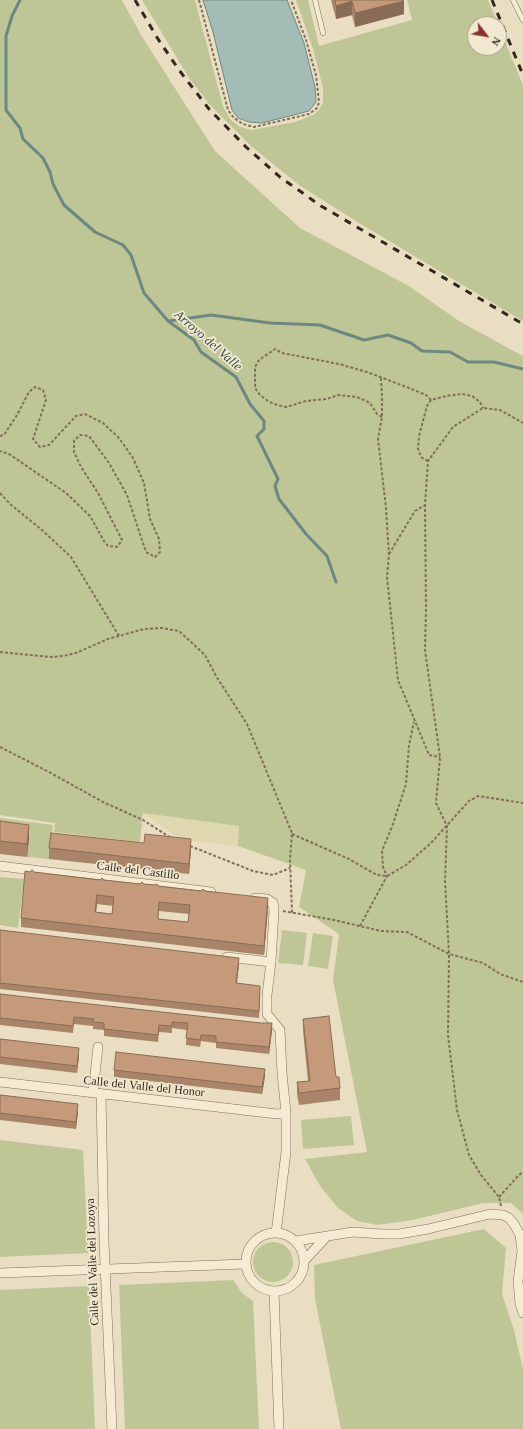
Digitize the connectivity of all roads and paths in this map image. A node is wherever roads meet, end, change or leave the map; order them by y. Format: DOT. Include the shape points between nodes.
graph roads {
  1 [pos="199,0"];
  2 [pos="291,0"];
  3 [pos="315,0"];
  4 [pos="513,0"];
  5 [pos="523,20"];
  6 [pos="324,33"];
  7 [pos="381,378"];
  8 [pos="432,400"];
  9 [pos="483,408"];
  10 [pos="382,417"];
  11 [pos="523,423"];
  12 [pos="0,436"];
  13 [pos="0,451"];
  14 [pos="428,461"];
  15 [pos="0,493"];
  16 [pos="425,505"];
  17 [pos="389,555"];
  18 [pos="119,636"];
  19 [pos="0,652"];
  20 [pos="414,721"];
  21 [pos="0,747"];
  22 [pos="440,757"];
  23 [pos="523,803"];
  24 [pos="447,826"];
  25 [pos="292,833"];
  26 [pos="174,840"];
  27 [pos="188,846"];
  28 [pos="0,866"];
  29 [pos="290,868"];
  30 [pos="387,876"];
  31 [pos="223,894"];
  32 [pos="245,896"];
  33 [pos="273,906"];
  34 [pos="292,913"];
  35 [pos="360,926"];
  36 [pos="449,954"];
  37 [pos="216,956"];
  38 [pos="271,962"];
  39 [pos="523,982"];
  40 [pos="271,1020"];
  41 [pos="262,1024"];
  42 [pos="98,1047"];
  43 [pos="0,1082"];
  44 [pos="97,1093"];
  45 [pos="286,1113"];
  46 [pos="523,1172"];
  47 [pos="499,1196"];
  48 [pos="502,1215"];
  49 [pos="276,1233"];
  50 [pos="327,1236"];
  51 [pos="296,1242"];
  52 [pos="304,1261"];
  53 [pos="245,1264"];
  54 [pos="105,1268"];
  55 [pos="0,1273"];
  56 [pos="274,1292"];
  57 [pos="523,1313"];
  58 [pos="112,1429"];
  59 [pos="279,1429"];
  1 -- 2 [label="path" via="228,110 243,124 254,127 309,114 317,108 319,102 316,75"];
  3 -- 6 [label="lane"];
  4 -- 5 [label="lane"];
  7 -- 8 [label="path" via="420,392"];
  7 -- 10 [label="path"];
  7 -- 10 [label="path" via="339,364 282,353 274,349 259,360 255,367 255,388 268,401 286,407 338,395 357,397 370,403"];
  8 -- 9 [label="path" via="462,394 472,396"];
  8 -- 14 [label="path" via="427,406 418,449 421,457"];
  9 -- 11 [label="path" via="500,410"];
  9 -- 14 [label="path" via="453,427"];
  10 -- 17 [label="path" via="378,439"];
  12 -- 13 [label="path" via="4,435 29,392 35,387 43,390 46,400 33,439 40,447 49,445 76,416 85,414 103,423 119,438 133,458 144,483 150,519 159,539 160,552 155,557 146,552 126,495 109,463 89,436 80,435 74,441 74,452 122,540 117,547 108,546 90,516 66,493 9,454"];
  14 -- 16 [label="path"];
  15 -- 18 [label="path" via="71,557"];
  16 -- 17 [label="path" via="415,511"];
  16 -- 22 [label="path" via="426,650"];
  17 -- 20 [label="path" via="387,577 398,680"];
  18 -- 19 [label="path" via="63,656"];
  18 -- 25 [label="path" via="144,629 162,628 179,631 205,655 247,724"];
  20 -- 22 [label="path" via="430,755"];
  20 -- 30 [label="path" via="406,784 394,824 382,851 382,867"];
  21 -- 26 [label="path" via="143,820"];
  22 -- 24 [label="path" via="436,803"];
  23 -- 24 [label="path" via="478,796 469,801"];
  24 -- 30 [label="path" via="406,865"];
  24 -- 36 [label="path" via="445,880"];
  25 -- 29 [label="path"];
  25 -- 30 [label="path" via="377,875"];
  27 -- 29 [label="path" via="253,871 273,875"];
  28 -- 31 [label="street, Calle del Castillo"];
  29 -- 34 [label="path"];
  30 -- 35 [label="path"];
  32 -- 33 [label="street" via="267,899"];
  33 -- 34 [label="path"];
  33 -- 38 [label="street"];
  34 -- 35 [label="path"];
  35 -- 36 [label="path" via="381,931 407,932"];
  36 -- 39 [label="path" via="483,963 500,974"];
  36 -- 47 [label="path" via="448,1036 457,1110 469,1155 481,1175"];
  37 -- 38 [label="street"];
  38 -- 40 [label="street" via="267,1014"];
  40 -- 41 [label="street"];
  40 -- 45 [label="street" via="280,1030"];
  42 -- 44 [label="street, Calle del Valle del Lozoya"];
  43 -- 44 [label="street, Calle del Valle del Honor"];
  44 -- 45 [label="street, Calle del Valle del Honor"];
  44 -- 54 [label="street, Calle del Valle del Lozoya"];
  45 -- 49 [label="street" via="286,1152"];
  46 -- 47 [label="path"];
  47 -- 48 [label="path"];
  48 -- 50 [label="street" via="490,1214 399,1234 353,1232"];
  48 -- 57 [label="street" via="512,1221 520,1235 522,1251 518,1281"];
  49 -- 51 [label="street" via="289,1236"];
  49 -- 53 [label="street" via="260,1237 251,1244 246,1253"];
  50 -- 51 [label="street"];
  50 -- 52 [label="street"];
  51 -- 52 [label="street" via="302,1250"];
  52 -- 56 [label="street" via="303,1273 296,1282 287,1289"];
  53 -- 54 [label="street"];
  53 -- 56 [label="street" via="254,1284"];
  54 -- 55 [label="street"];
  54 -- 58 [label="street, Calle del Valle del Lozoya"];
  56 -- 59 [label="street"];
}
